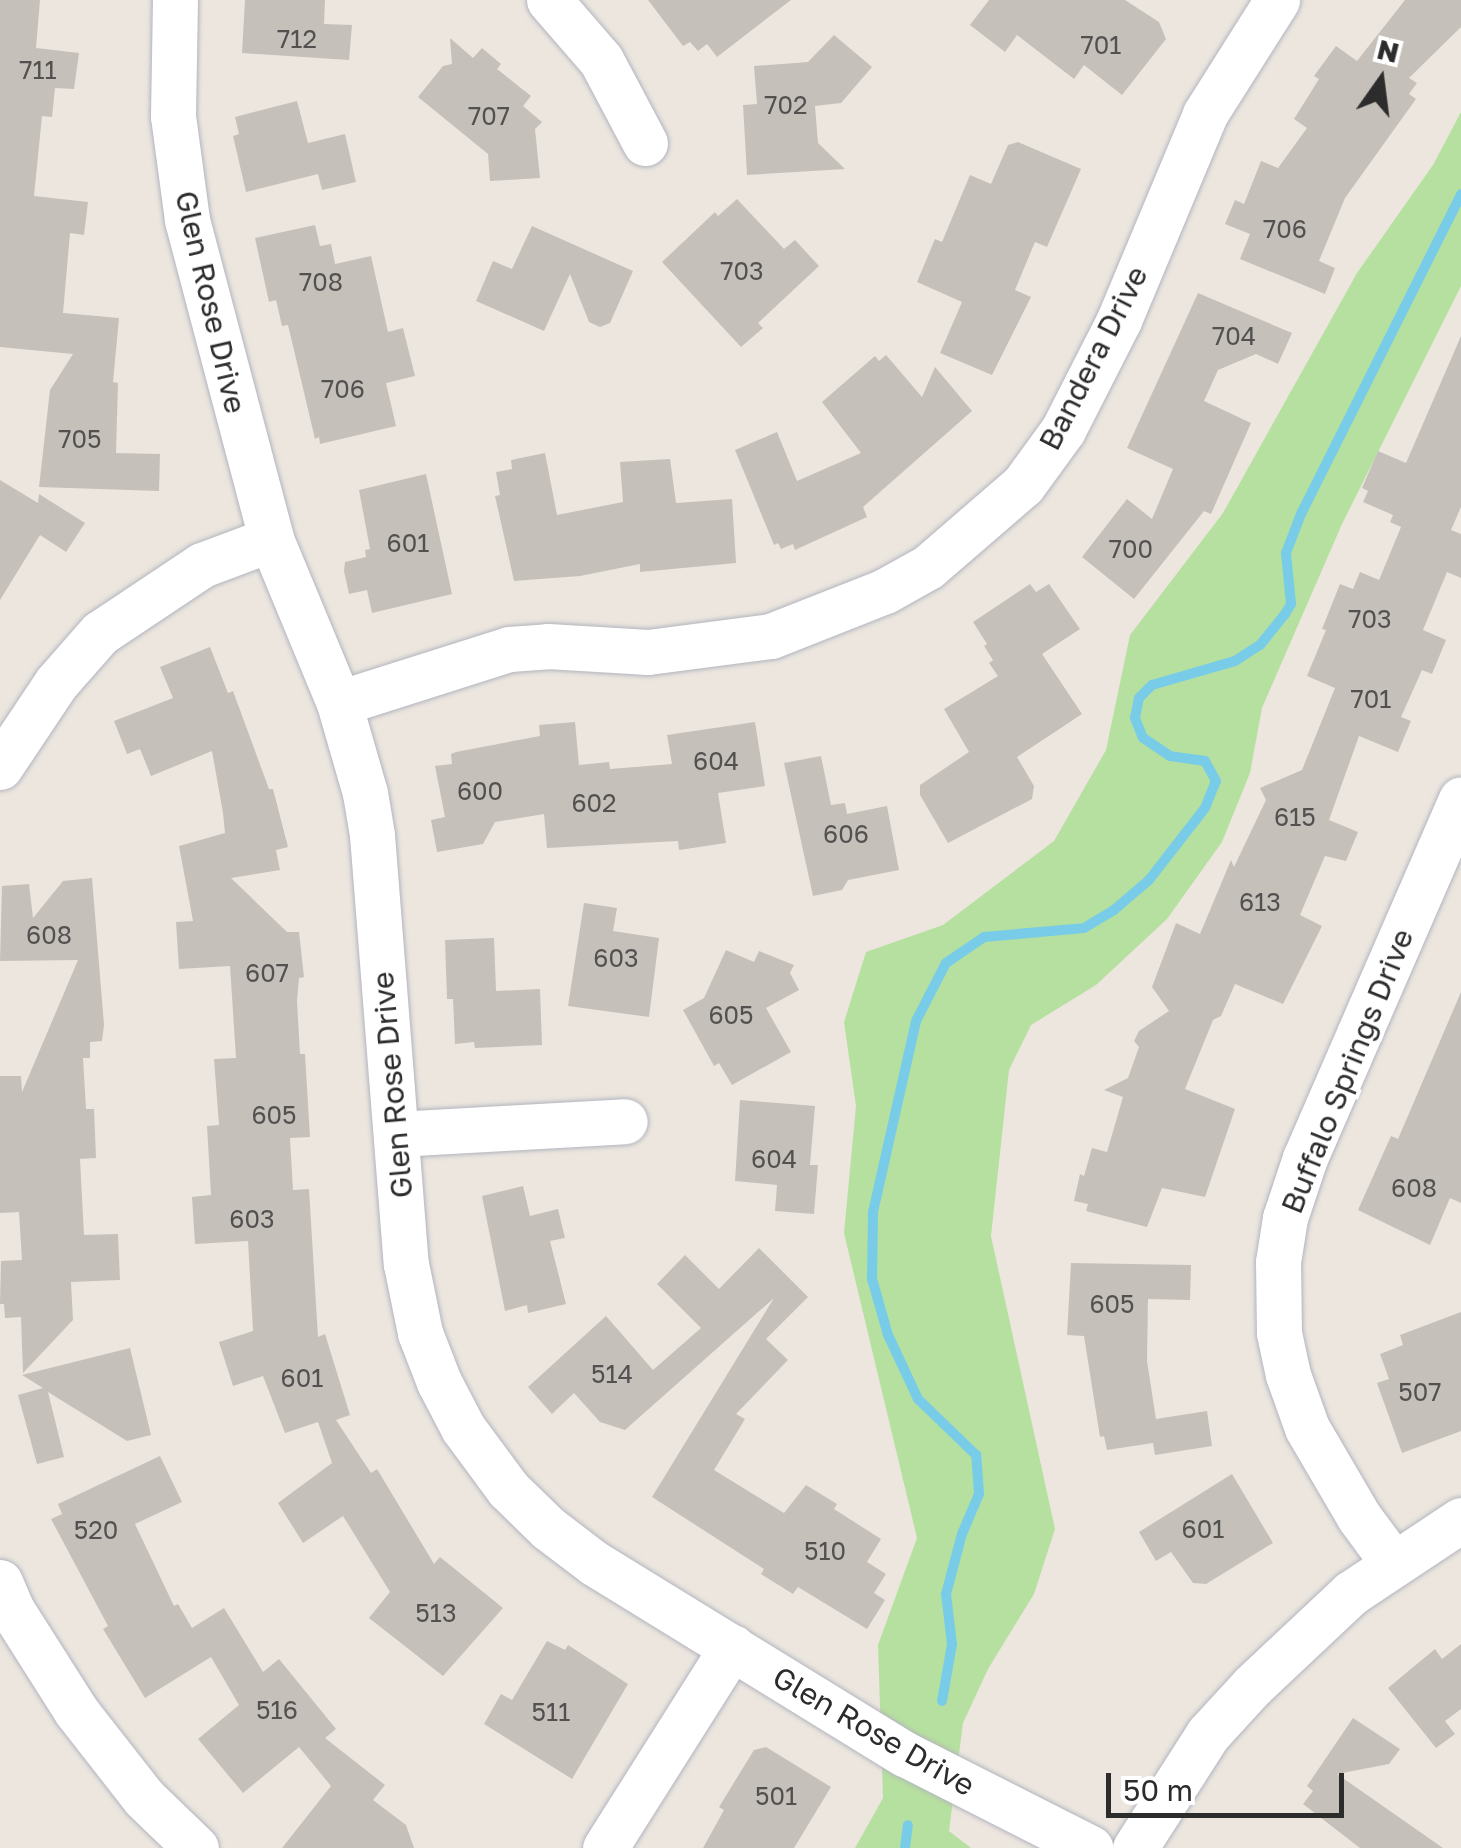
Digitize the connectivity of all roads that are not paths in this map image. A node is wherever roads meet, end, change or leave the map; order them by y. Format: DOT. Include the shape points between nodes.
graph roads {
  1 [pos="175,0"];
  2 [pos="549,0"];
  3 [pos="1276,0"];
  4 [pos="645,142"];
  5 [pos="270,538"];
  6 [pos="339,703"];
  7 [pos="0,767"];
  8 [pos="1461,799"];
  9 [pos="1450,855"];
  10 [pos="625,1121"];
  11 [pos="396,1134"];
  12 [pos="1461,1520"];
  13 [pos="1393,1563"];
  14 [pos="0,1582"];
  15 [pos="732,1646"];
  16 [pos="196,1848"];
  17 [pos="605,1848"];
  18 [pos="1090,1848"];
  19 [pos="1135,1848"];
  1 -- 5 [label="street, Glen Rose Drive" via="174,116 187,220"];
  2 -- 4 [label="street" via="601,60"];
  3 -- 6 [label="street, Bandera Drive" via="1204,114 1119,320 1063,430 1023,485 928,566 885,592 771,636 648,652 509,650"];
  5 -- 6 [label="street, Glen Rose Drive"];
  5 -- 7 [label="street" via="202,565 100,633 56,683"];
  6 -- 11 [label="street, Glen Rose Drive" via="372,834"];
  8 -- 9 [label="street, Buffalo Springs Drive"];
  9 -- 13 [label="street, Buffalo Springs Drive" via="1305,1158 1278,1262 1280,1332 1307,1428"];
  10 -- 11 [label="street"];
  11 -- 15 [label="street, Glen Rose Drive" via="406,1264 420,1333 462,1428 508,1490 548,1528"];
  12 -- 13 [label="street"];
  13 -- 19 [label="street" via="1302,1636 1219,1722"];
  14 -- 16 [label="street" via="76,1711 144,1798"];
  15 -- 17 [label="street"];
  15 -- 18 [label="street, Glen Rose Drive" via="905,1754"];
}
